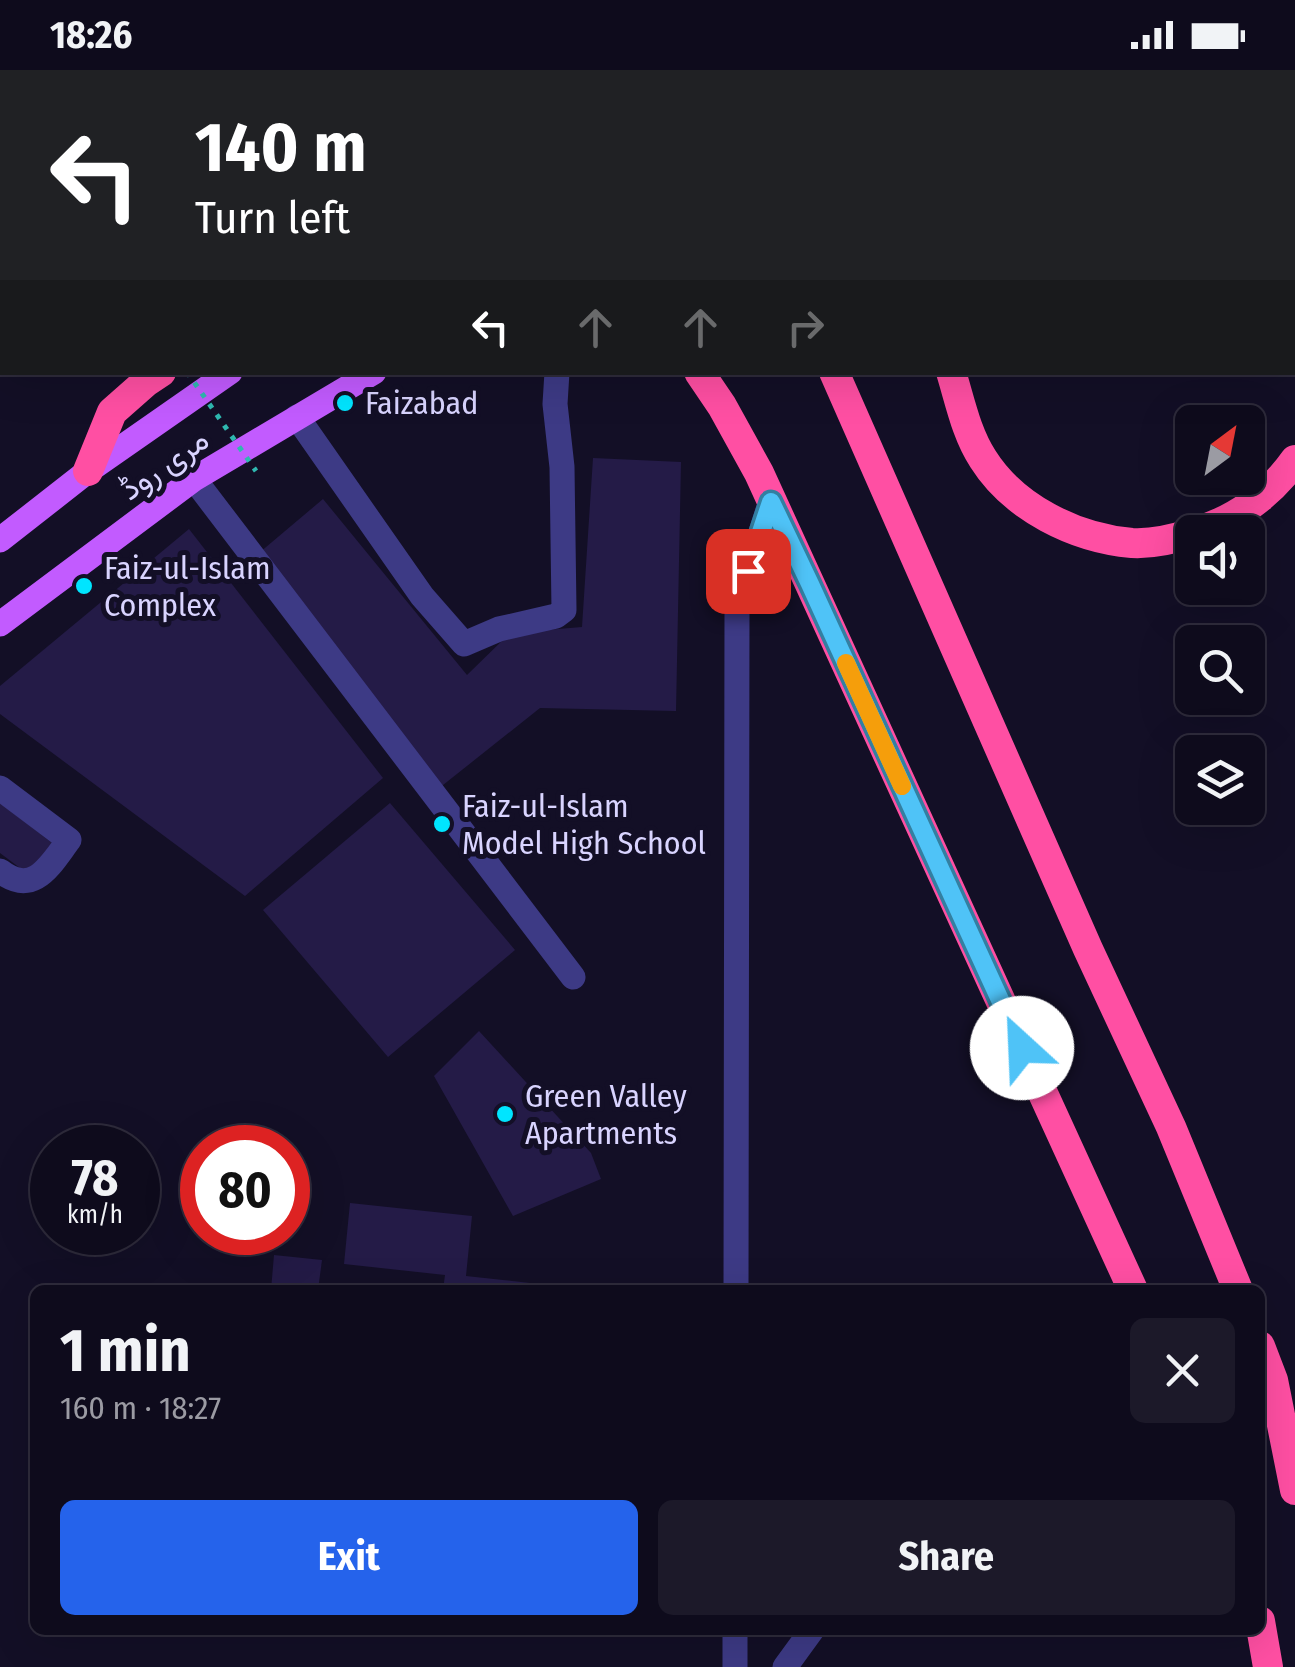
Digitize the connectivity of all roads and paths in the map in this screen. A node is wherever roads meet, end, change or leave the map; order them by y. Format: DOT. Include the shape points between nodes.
graph roads {
  1 [pos="156,375"];
  2 [pos="189,375"];
  3 [pos="226,375"];
  4 [pos="369,375"];
  5 [pos="557,375"];
  6 [pos="701,375"];
  7 [pos="835,375"];
  8 [pos="952,375"];
  9 [pos="297,418"];
  10 [pos="1295,460"];
  11 [pos="88,471"];
  12 [pos="256,471"];
  13 [pos="194,479"];
  14 [pos="771,502"];
  15 [pos="1234,515"];
  16 [pos="1175,538"];
  17 [pos="0,540"];
  18 [pos="0,624"];
  19 [pos="0,788"];
  20 [pos="0,871"];
  21 [pos="573,978"];
  22 [pos="736,1285"];
  23 [pos="1131,1285"];
  24 [pos="1236,1285"];
  25 [pos="1265,1359"];
  26 [pos="1295,1490"];
  27 [pos="735,1635"];
  28 [pos="808,1635"];
  29 [pos="1262,1635"];
  30 [pos="735,1667"];
  31 [pos="786,1667"];
  32 [pos="1268,1667"];
  1 -- 11 [label="highway" via="112,412"];
  2 -- 12 [label="path, bridge"];
  3 -- 11 [label="main road, مری روڈ"];
  4 -- 9 [label="main road, مری روڈ"];
  5 -- 9 [label="street" via="564,610 464,644 422,596"];
  6 -- 14 [label="highway"];
  7 -- 24 [label="highway"];
  8 -- 16 [label="highway" via="982,459 1010,493 1094,536 1135,543"];
  9 -- 13 [label="main road, مری روڈ"];
  10 -- 15 [label="highway"];
  11 -- 17 [label="main road, مری روڈ"];
  13 -- 18 [label="main road, مری روڈ"];
  13 -- 21 [label="street"];
  14 -- 22 [label="street" via="738,606"];
  14 -- 23 [label="highway"];
  19 -- 20 [label="street" via="69,840 42,875 26,881"];
  25 -- 26 [label="highway"];
  27 -- 30 [label="street"];
  28 -- 31 [label="street"];
  29 -- 32 [label="highway"];
}
